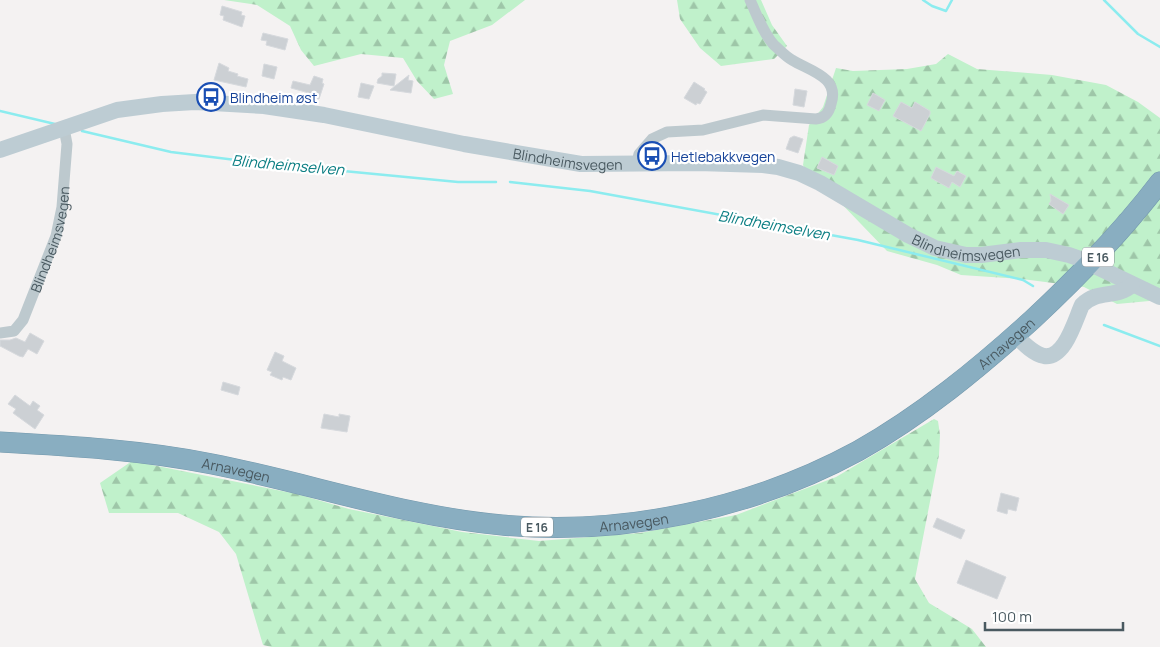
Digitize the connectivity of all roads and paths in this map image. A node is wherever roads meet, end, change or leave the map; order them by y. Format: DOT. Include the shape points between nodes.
graph roads {
  1 [pos="750,0"];
  2 [pos="64,128"];
  3 [pos="0,150"];
  4 [pos="637,163"];
  5 [pos="1160,182"];
  6 [pos="1132,285"];
  7 [pos="1160,297"];
  8 [pos="0,332"];
  9 [pos="1015,335"];
  10 [pos="0,442"];
  1 -- 4 [label="street" via="772,43 793,60 828,80 832,101 827,114 816,119 763,115 703,130 667,132 652,139 639,154"];
  2 -- 3 [label="street, Blindheimsvegen"];
  2 -- 4 [label="street, Blindheimsvegen" via="138,106 227,103 324,116 565,162 596,165"];
  2 -- 8 [label="street, Blindheimsvegen" via="67,144 62,207 56,236 22,320 14,331"];
  4 -- 6 [label="street, Blindheimsvegen" via="778,167 806,176 935,248 966,255 1046,250 1069,255"];
  5 -- 9 [label="highway, Arnavegen / E 16" via="1095,260"];
  6 -- 7 [label="street, Blindheimsvegen"];
  6 -- 9 [label="street" via="1117,293 1099,294 1086,300 1064,346 1051,355 1034,352"];
  9 -- 10 [label="highway, Arnavegen / E 16" via="929,404 834,463 740,500 682,515 627,523 556,527 480,522 166,456"];
}
